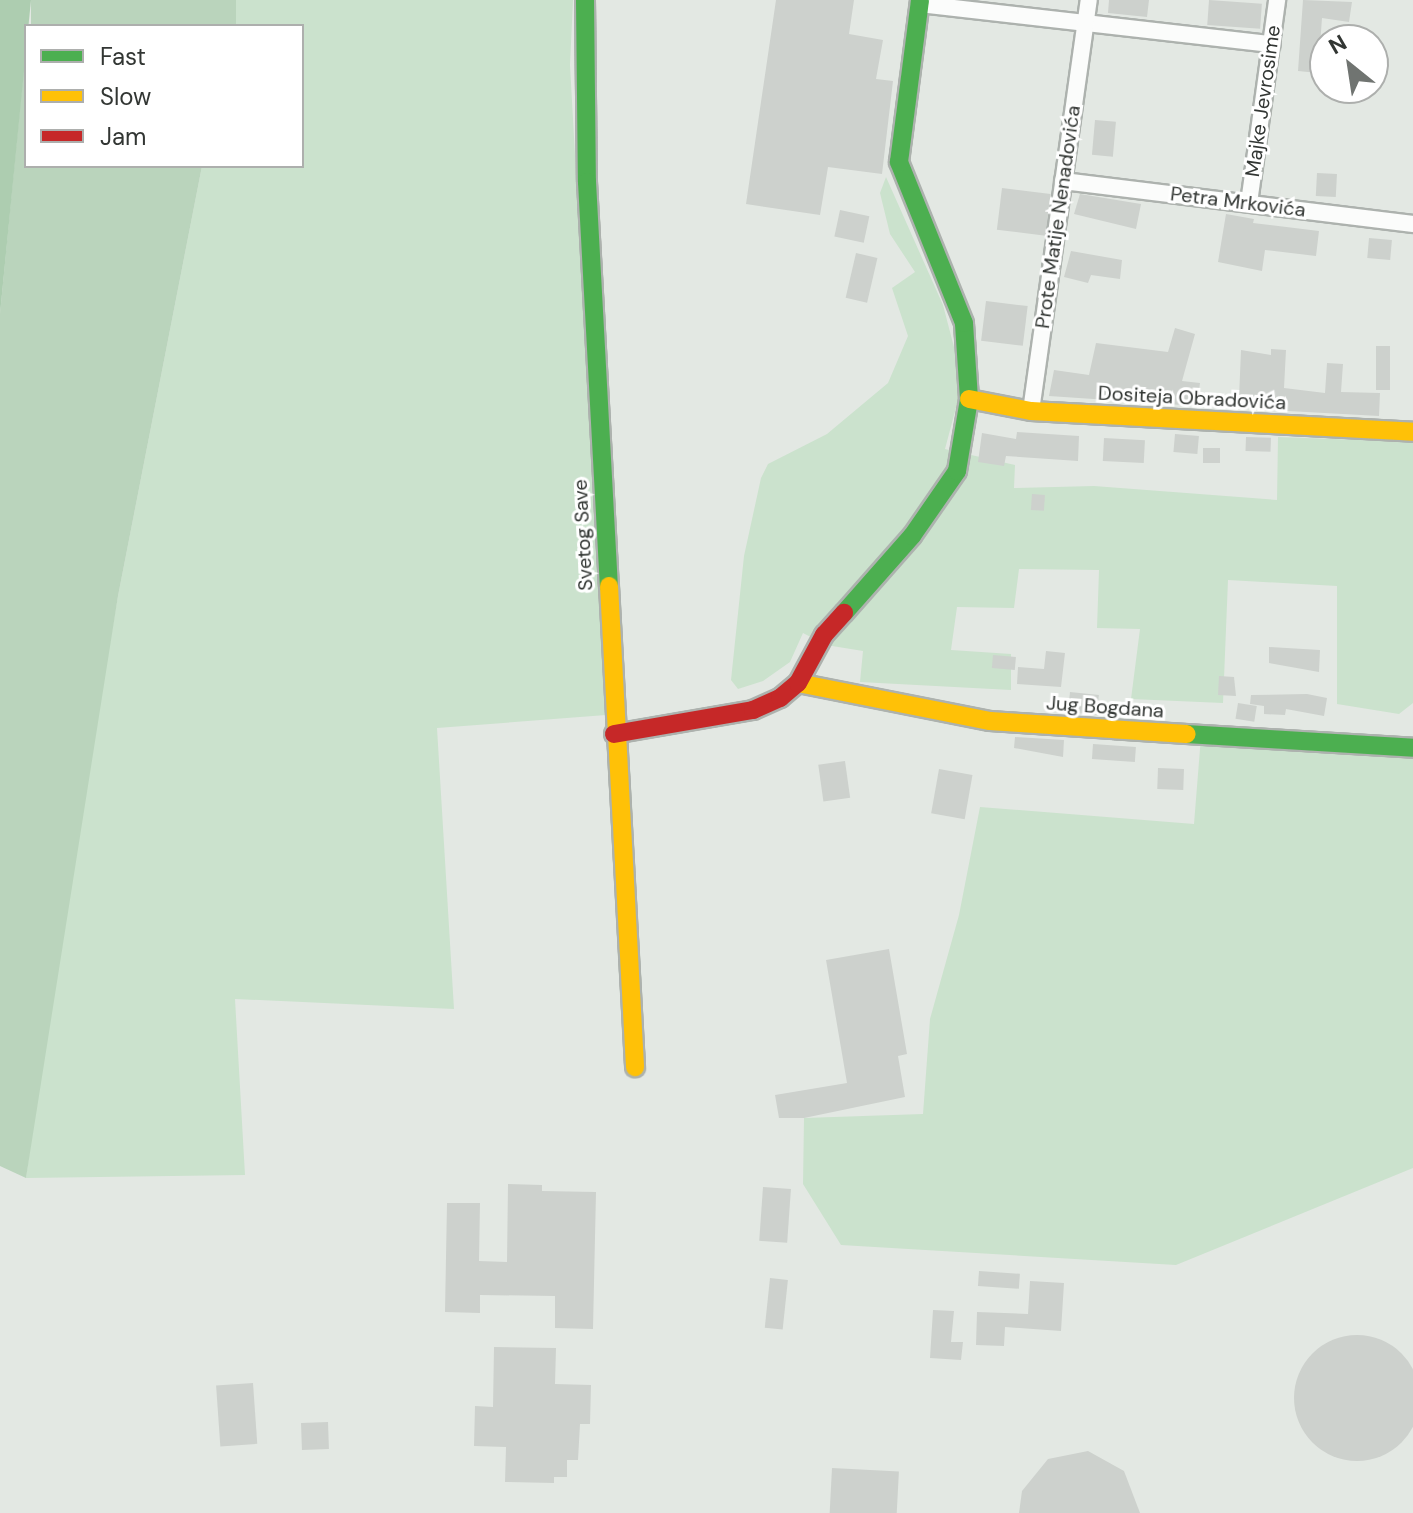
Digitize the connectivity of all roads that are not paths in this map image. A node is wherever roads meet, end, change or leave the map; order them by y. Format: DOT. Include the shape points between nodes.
graph roads {
  1 [pos="585,0"];
  2 [pos="1089,0"];
  3 [pos="1277,0"];
  4 [pos="920,2"];
  5 [pos="1085,23"];
  6 [pos="1272,44"];
  7 [pos="1063,181"];
  8 [pos="1249,203"];
  9 [pos="1413,224"];
  10 [pos="969,399"];
  11 [pos="1031,411"];
  12 [pos="1413,432"];
  13 [pos="798,683"];
  14 [pos="614,734"];
  15 [pos="1413,748"];
  16 [pos="635,1067"];
  1 -- 14 [label="street, Svetog Save" via="587,182"];
  2 -- 5 [label="street, Prote Matije Nenadovića"];
  3 -- 6 [label="street, Majke Jevrosime"];
  4 -- 5 [label="street"];
  4 -- 10 [label="street" via="899,162 964,323"];
  5 -- 6 [label="street"];
  5 -- 7 [label="street, Prote Matije Nenadovića"];
  6 -- 8 [label="street, Majke Jevrosime"];
  7 -- 8 [label="street, Petra Mrkovića"];
  7 -- 11 [label="street, Prote Matije Nenadovića"];
  8 -- 9 [label="street, Petra Mrkovića"];
  10 -- 11 [label="street, Dositeja Obradovića"];
  10 -- 13 [label="street" via="957,471 912,536 824,635"];
  11 -- 12 [label="street, Dositeja Obradovića"];
  13 -- 14 [label="street" via="753,710"];
  13 -- 15 [label="street, Jug Bogdana" via="990,721"];
  14 -- 16 [label="street, Svetog Save"];
}
